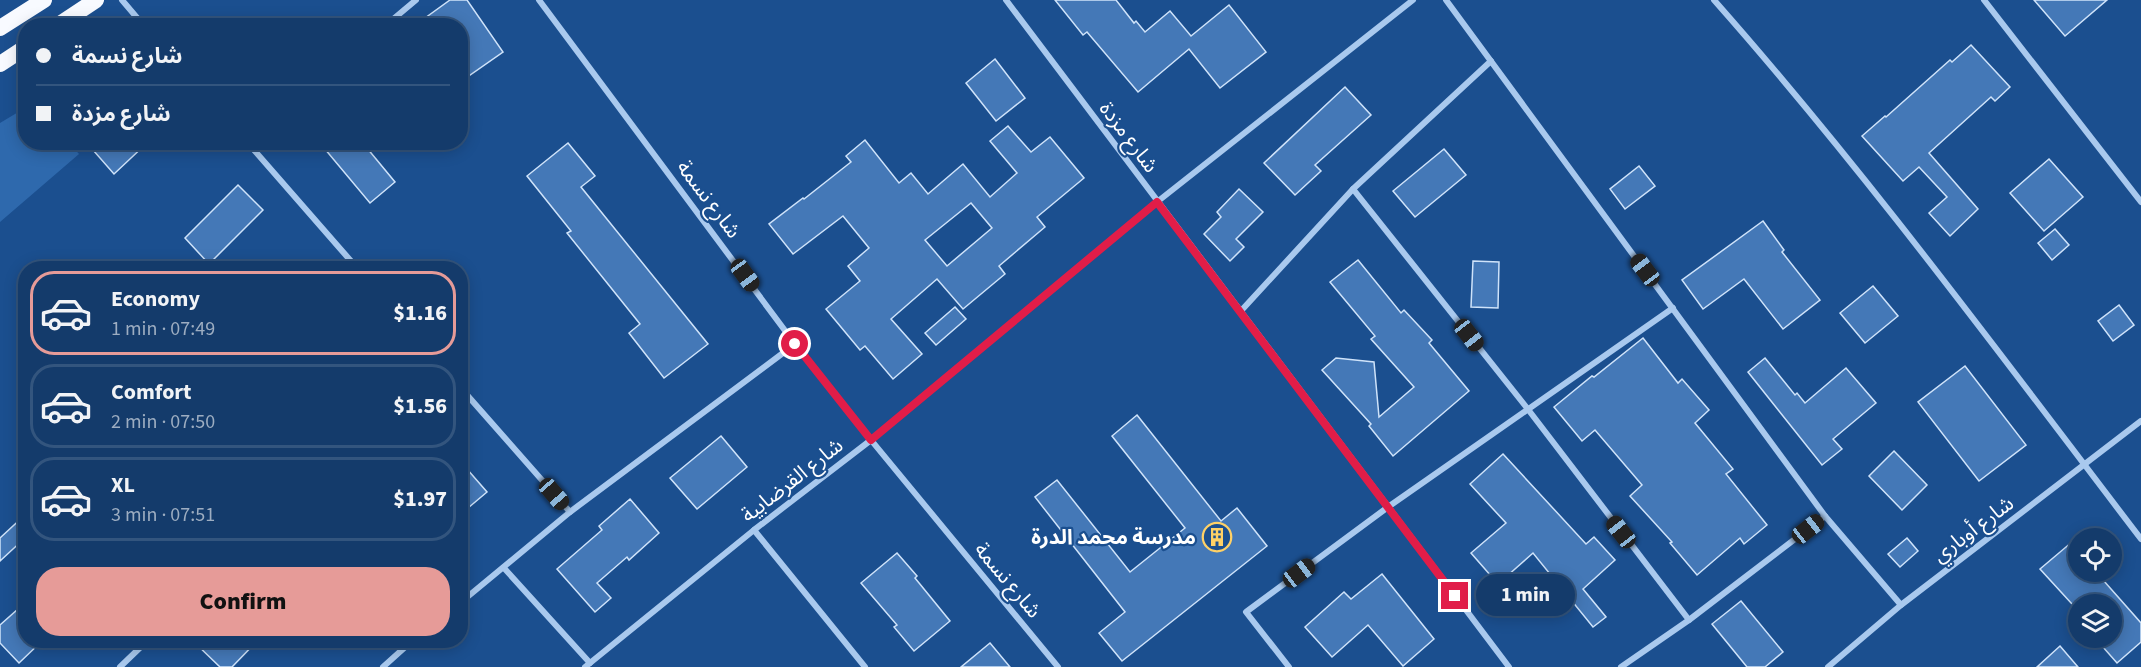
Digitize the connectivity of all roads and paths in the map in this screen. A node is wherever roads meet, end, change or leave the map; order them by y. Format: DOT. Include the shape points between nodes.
graph roads {
  1 [pos="44,0"];
  2 [pos="96,0"];
  3 [pos="122,0"];
  4 [pos="416,0"];
  5 [pos="539,0"];
  6 [pos="1006,0"];
  7 [pos="1413,0"];
  8 [pos="1446,0"];
  9 [pos="1714,0"];
  10 [pos="1984,0"];
  11 [pos="69,18"];
  12 [pos="137,18"];
  13 [pos="395,18"];
  14 [pos="0,28"];
  15 [pos="18,52"];
  16 [pos="1491,61"];
  17 [pos="0,64"];
  18 [pos="254,150"];
  19 [pos="1353,189"];
  20 [pos="2138,193"];
  21 [pos="1157,202"];
  22 [pos="2141,202"];
  23 [pos="351,261"];
  24 [pos="1674,308"];
  25 [pos="1240,312"];
  26 [pos="795,344"];
  27 [pos="468,396"];
  28 [pos="1527,408"];
  29 [pos="2141,421"];
  30 [pos="871,440"];
  31 [pos="2085,465"];
  32 [pos="1388,507"];
  33 [pos="570,512"];
  34 [pos="1825,516"];
  35 [pos="754,530"];
  36 [pos="2141,539"];
  37 [pos="504,568"];
  38 [pos="468,597"];
  39 [pos="1901,605"];
  40 [pos="1689,620"];
  41 [pos="140,648"];
  42 [pos="403,648"];
  43 [pos="588,665"];
  44 [pos="1285,666"];
  45 [pos="120,667"];
  46 [pos="383,667"];
  47 [pos="865,667"];
  48 [pos="1058,667"];
  49 [pos="1509,667"];
  50 [pos="1621,667"];
  51 [pos="1828,667"];
  1 -- 14 [label="highway"];
  2 -- 11 [label="highway"];
  3 -- 12 [label="street"];
  4 -- 13 [label="street"];
  5 -- 26 [label="street, شارع نسمة"];
  6 -- 21 [label="street, شارع مزدة"];
  7 -- 21 [label="street, شارع القرضابية"];
  8 -- 16 [label="street"];
  9 -- 31 [label="street" via="1787,83"];
  10 -- 20 [label="street"];
  15 -- 17 [label="highway"];
  16 -- 19 [label="street"];
  16 -- 24 [label="street"];
  18 -- 23 [label="street"];
  19 -- 25 [label="street"];
  19 -- 28 [label="street"];
  20 -- 22 [label="street"];
  21 -- 25 [label="street, شارع مزدة"];
  21 -- 30 [label="street, شارع القرضابية"];
  24 -- 28 [label="street"];
  24 -- 34 [label="street"];
  25 -- 32 [label="street, شارع مزدة"];
  26 -- 30 [label="street, شارع نسمة"];
  26 -- 33 [label="street"];
  27 -- 33 [label="street"];
  28 -- 32 [label="street"];
  28 -- 40 [label="street"];
  29 -- 31 [label="street, شارع أوباري"];
  30 -- 35 [label="street, شارع القرضابية"];
  30 -- 48 [label="street, شارع نسمة"];
  31 -- 36 [label="street"];
  31 -- 39 [label="street, شارع أوباري"];
  32 -- 44 [label="street" via="1246,612"];
  32 -- 49 [label="street, شارع مزدة"];
  33 -- 37 [label="street"];
  34 -- 39 [label="street"];
  34 -- 40 [label="street"];
  35 -- 43 [label="street, شارع القرضابية"];
  35 -- 47 [label="street"];
  37 -- 38 [label="street"];
  37 -- 43 [label="street"];
  39 -- 51 [label="street, شارع أوباري"];
  40 -- 50 [label="street"];
  41 -- 45 [label="street"];
  42 -- 46 [label="street"];
}
